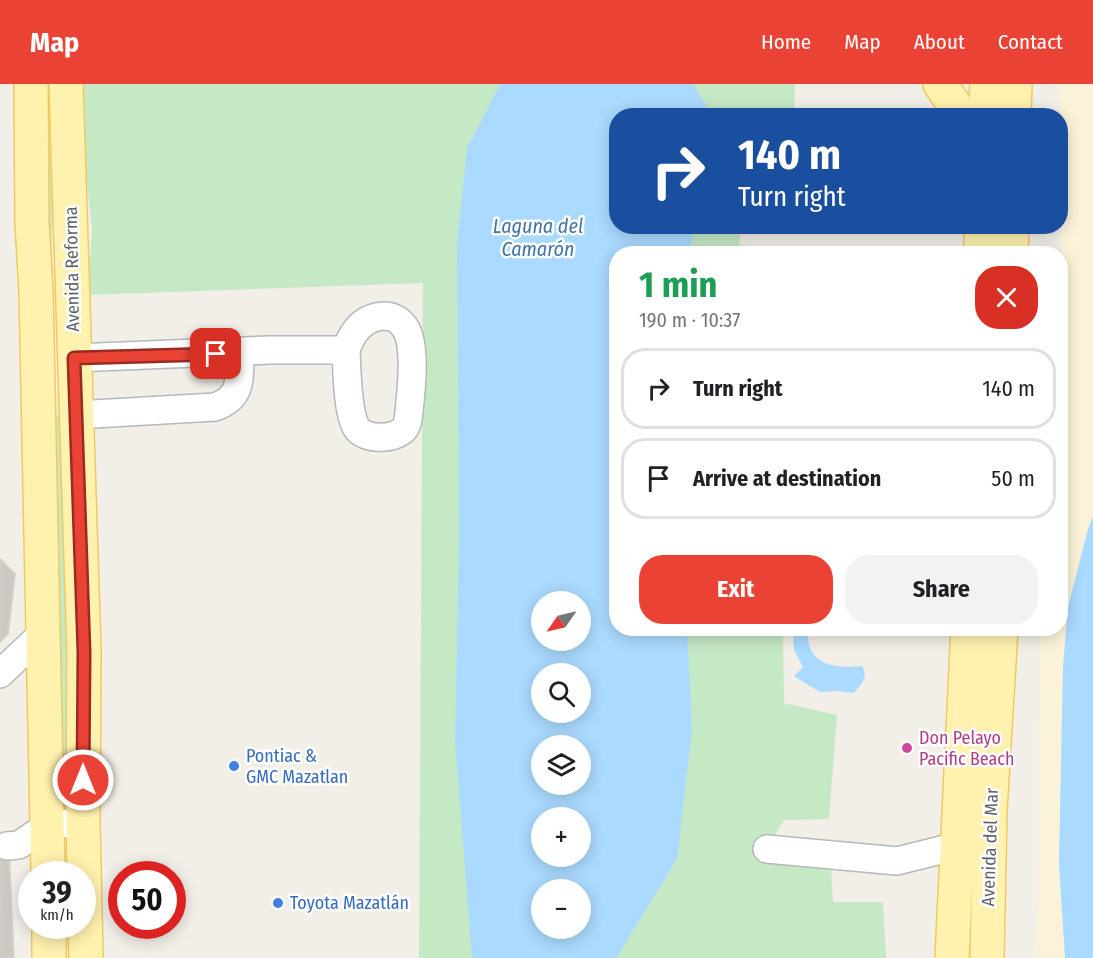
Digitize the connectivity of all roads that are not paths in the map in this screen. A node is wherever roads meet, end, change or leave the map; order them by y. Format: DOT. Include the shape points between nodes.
graph roads {
  1 [pos="940,84"];
  2 [pos="987,84"];
  3 [pos="1015,84"];
  4 [pos="31,88"];
  5 [pos="67,91"];
  6 [pos="956,108"];
  7 [pos="986,108"];
  8 [pos="1014,108"];
  9 [pos="71,290"];
  10 [pos="36,291"];
  11 [pos="346,350"];
  12 [pos="240,353"];
  13 [pos="74,358"];
  14 [pos="76,415"];
  15 [pos="44,633"];
  16 [pos="968,636"];
  17 [pos="1001,636"];
  18 [pos="0,674"];
  19 [pos="83,822"];
  20 [pos="48,825"];
  21 [pos="4,839"];
  22 [pos="990,843"];
  23 [pos="957,846"];
  24 [pos="767,849"];
  25 [pos="48,861"];
  26 [pos="49,939"];
  27 [pos="49,958"];
  28 [pos="86,958"];
  29 [pos="952,958"];
  30 [pos="987,958"];
  1 -- 6 [label="main road"];
  2 -- 7 [label="main road"];
  3 -- 8 [label="main road"];
  4 -- 5 [label="main road"];
  4 -- 10 [label="main road, Avenida Reforma"];
  5 -- 9 [label="main road, Avenida Reforma"];
  9 -- 10 [label="main road"];
  9 -- 13 [label="main road, Avenida Reforma"];
  10 -- 15 [label="main road, Avenida Reforma"];
  11 -- 12 [label="lane"];
  12 -- 13 [label="lane"];
  12 -- 14 [label="lane" via="239,381 235,394 226,403 215,407"];
  13 -- 14 [label="main road, Avenida Reforma"];
  14 -- 19 [label="main road, Avenida Reforma" via="84,652"];
  15 -- 18 [label="lane"];
  15 -- 20 [label="main road, Avenida Reforma"];
  16 -- 23 [label="main road, Avenida del Mar"];
  17 -- 22 [label="main road, Avenida del Mar"];
  19 -- 20 [label="lane"];
  19 -- 28 [label="main road, Avenida Reforma"];
  20 -- 21 [label="lane" via="19,845"];
  20 -- 25 [label="main road, Avenida Reforma"];
  22 -- 23 [label="lane"];
  22 -- 30 [label="main road, Avenida del Mar"];
  23 -- 24 [label="lane" via="897,861"];
  23 -- 29 [label="main road, Avenida del Mar"];
  26 -- 27 [label="main road"];
}
